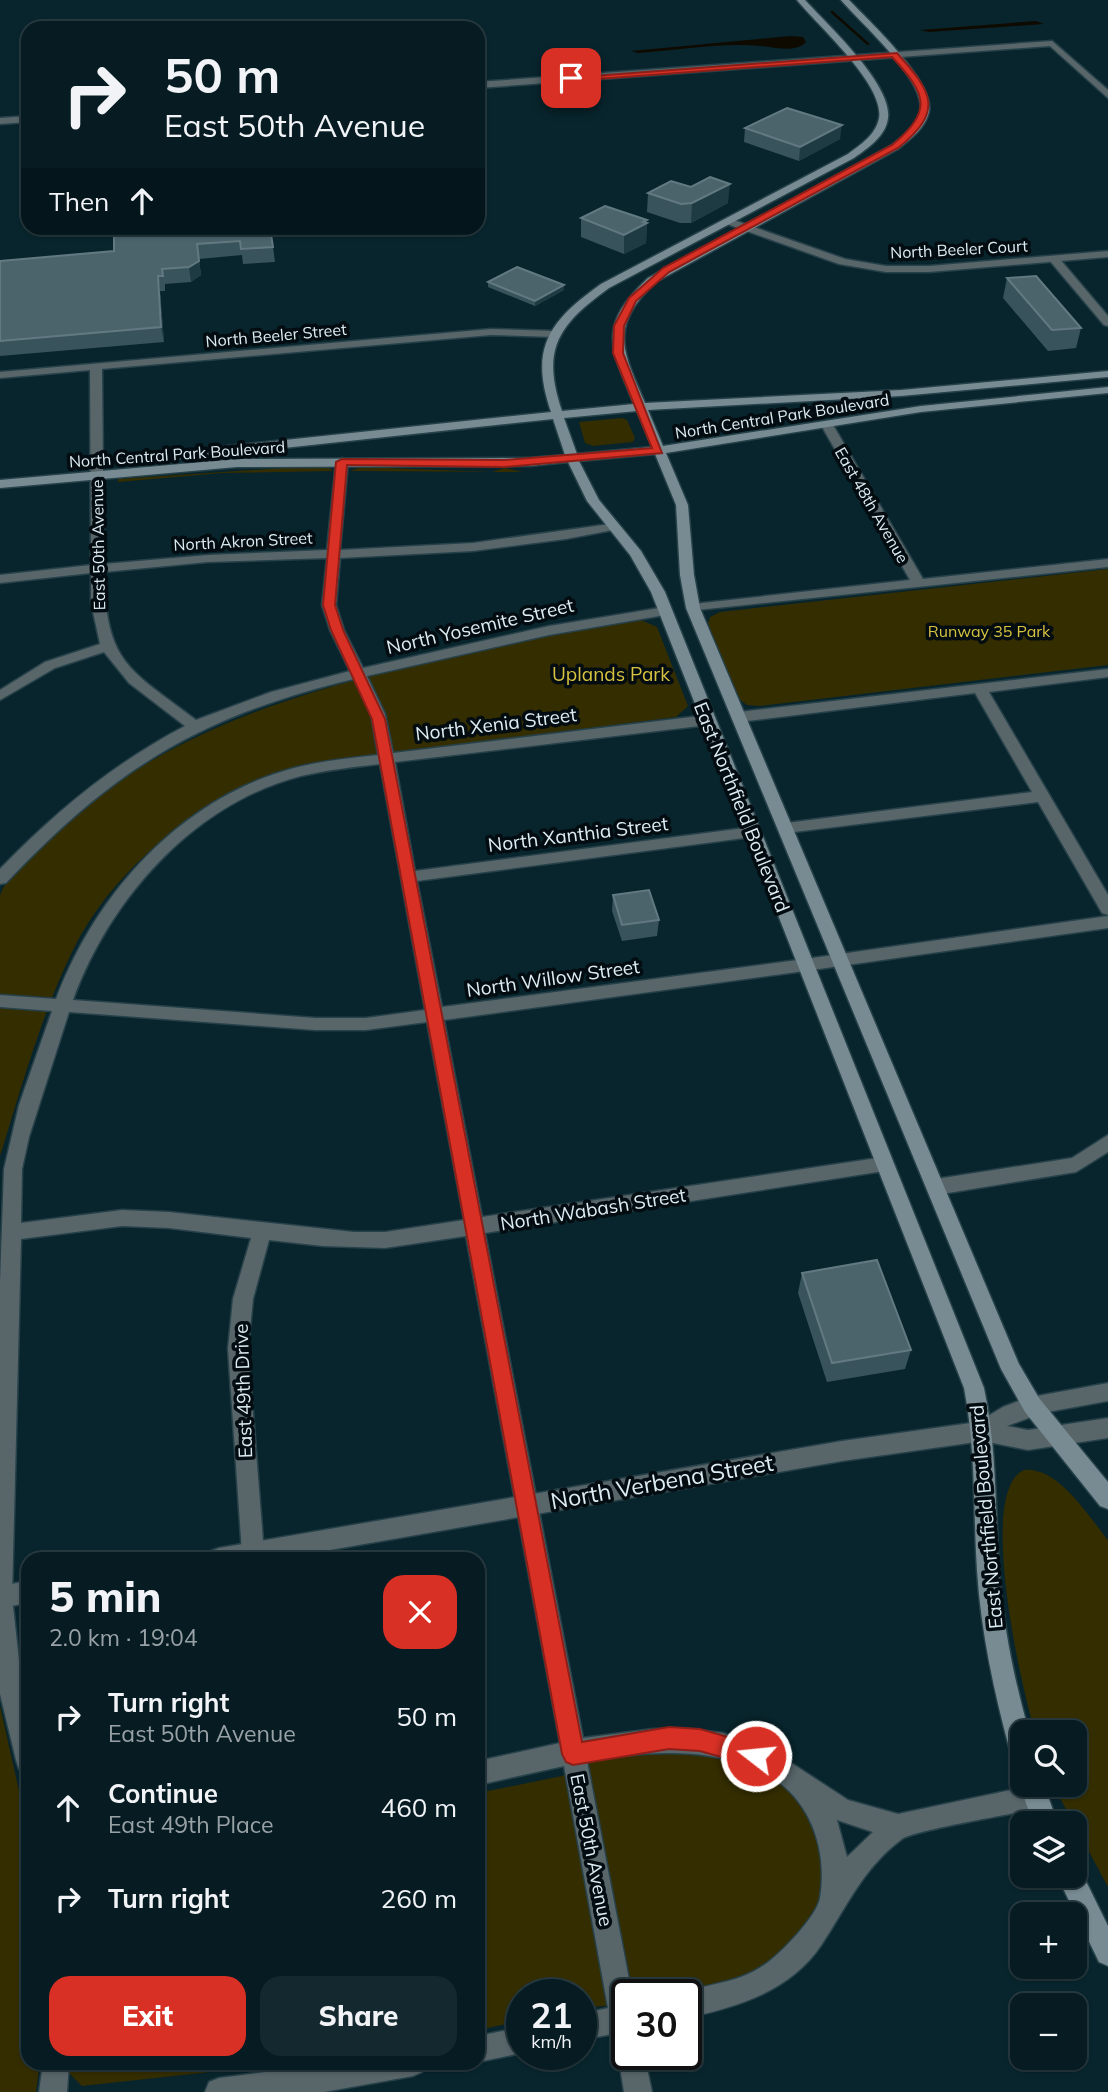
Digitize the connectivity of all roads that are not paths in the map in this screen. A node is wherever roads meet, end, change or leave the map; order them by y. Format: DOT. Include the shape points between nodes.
graph roads {
  1 [pos="801,0"];
  2 [pos="845,0"];
  3 [pos="894,54"];
  4 [pos="852,58"];
  5 [pos="485,84"];
  6 [pos="1108,95"];
  7 [pos="21,120"];
  8 [pos="0,121"];
  9 [pos="728,221"];
  10 [pos="745,228"];
  11 [pos="1108,254"];
  12 [pos="1055,259"];
  13 [pos="1108,323"];
  14 [pos="555,334"];
  15 [pos="96,366"];
  16 [pos="1108,374"];
  17 [pos="0,375"];
  18 [pos="1108,390"];
  19 [pos="639,407"];
  20 [pos="556,415"];
  21 [pos="827,425"];
  22 [pos="658,450"];
  23 [pos="572,458"];
  24 [pos="342,462"];
  25 [pos="96,469"];
  26 [pos="0,472"];
  27 [pos="0,484"];
  28 [pos="613,526"];
  29 [pos="333,555"];
  30 [pos="1108,563"];
  31 [pos="98,569"];
  32 [pos="0,579"];
  33 [pos="919,584"];
  34 [pos="693,608"];
  35 [pos="665,611"];
  36 [pos="108,646"];
  37 [pos="1108,673"];
  38 [pos="359,674"];
  39 [pos="980,689"];
  40 [pos="0,696"];
  41 [pos="739,717"];
  42 [pos="708,720"];
  43 [pos="194,726"];
  44 [pos="387,758"];
  45 [pos="1042,796"];
  46 [pos="786,828"];
  47 [pos="752,832"];
  48 [pos="409,877"];
  49 [pos="0,879"];
  50 [pos="1108,909"];
  51 [pos="1108,922"];
  52 [pos="842,959"];
  53 [pos="805,965"];
  54 [pos="0,1001"];
  55 [pos="62,1005"];
  56 [pos="435,1015"];
  57 [pos="1108,1142"];
  58 [pos="884,1164"];
  59 [pos="936,1187"];
  60 [pos="475,1227"];
  61 [pos="262,1232"];
  62 [pos="9,1233"];
  63 [pos="1108,1392"];
  64 [pos="1032,1405"];
  65 [pos="1108,1428"];
  66 [pos="983,1431"];
  67 [pos="1057,1437"];
  68 [pos="1108,1499"];
  69 [pos="527,1505"];
  70 [pos="253,1552"];
  71 [pos="259,1552"];
  72 [pos="21,1593"];
  73 [pos="1,1597"];
  74 [pos="1014,1720"];
  75 [pos="21,1732"];
  76 [pos="573,1754"];
  77 [pos="485,1772"];
  78 [pos="797,1783"];
  79 [pos="1011,1797"];
  80 [pos="898,1826"];
  81 [pos="1076,1888"];
  82 [pos="830,1906"];
  83 [pos="1108,1953"];
  84 [pos="617,1979"];
  85 [pos="702,2002"];
  86 [pos="506,2043"];
  87 [pos="485,2048"];
  88 [pos="55,2070"];
  89 [pos="373,2070"];
  90 [pos="634,2070"];
  91 [pos="53,2092"];
  92 [pos="219,2092"];
  93 [pos="638,2092"];
  1 -- 4 [label="main road, East Northfield Boulevard"];
  2 -- 3 [label="main road, East Northfield Boulevard"];
  3 -- 4 [label="street"];
  3 -- 6 [label="street" via="1052,43"];
  3 -- 10 [label="main road, East Northfield Boulevard" via="924,92 925,113 915,130 888,151"];
  4 -- 5 [label="street"];
  4 -- 9 [label="main road, East Northfield Boulevard" via="883,99 884,120 878,133 851,156"];
  7 -- 8 [label="street"];
  9 -- 10 [label="street, North Beeler Court"];
  9 -- 14 [label="main road, East Northfield Boulevard" via="594,293 570,313"];
  10 -- 12 [label="street, North Beeler Court" via="843,262 886,270"];
  10 -- 19 [label="main road, East Northfield Boulevard" via="666,270 627,307 617,346"];
  11 -- 12 [label="street, North Beeler Court"];
  12 -- 13 [label="street"];
  14 -- 15 [label="street, North Beeler Street" via="491,332"];
  14 -- 20 [label="main road, East Northfield Boulevard" via="546,366"];
  15 -- 17 [label="street, North Beeler Street"];
  15 -- 25 [label="street, East 50th Avenue"];
  16 -- 19 [label="main road, North Central Park Boulevard" via="901,393"];
  18 -- 21 [label="main road, North Central Park Boulevard" via="952,405"];
  19 -- 20 [label="main road, North Central Park Boulevard"];
  19 -- 22 [label="main road, East Northfield Boulevard"];
  20 -- 23 [label="main road, East Northfield Boulevard"];
  20 -- 25 [label="main road, North Central Park Boulevard"];
  21 -- 22 [label="main road, North Central Park Boulevard"];
  21 -- 33 [label="street, East 48th Avenue"];
  22 -- 23 [label="main road, North Central Park Boulevard"];
  22 -- 34 [label="main road, East Northfield Boulevard" via="685,514"];
  23 -- 24 [label="main road, North Central Park Boulevard" via="463,465"];
  23 -- 28 [label="main road, East Northfield Boulevard" via="593,500"];
  24 -- 25 [label="main road, North Central Park Boulevard"];
  24 -- 29 [label="street, East 50th Avenue"];
  25 -- 26 [label="main road, North Central Park Boulevard"];
  25 -- 27 [label="main road, North Central Park Boulevard"];
  25 -- 31 [label="street, East 50th Avenue"];
  28 -- 29 [label="street, North Akron Street" via="551,540 457,550"];
  28 -- 35 [label="main road, East Northfield Boulevard" via="648,573"];
  29 -- 31 [label="street, North Akron Street" via="190,559"];
  29 -- 38 [label="street, East 50th Avenue" via="331,614"];
  30 -- 33 [label="street"];
  31 -- 32 [label="street, North Akron Street"];
  31 -- 36 [label="street, East 50th Avenue" via="99,614"];
  33 -- 34 [label="street"];
  34 -- 41 [label="main road, East Northfield Boulevard"];
  35 -- 38 [label="street, North Yosemite Street" via="584,622"];
  35 -- 42 [label="main road, East Northfield Boulevard"];
  36 -- 40 [label="street" via="50,665"];
  36 -- 43 [label="street, East 50th Avenue" via="140,682"];
  37 -- 39 [label="street"];
  38 -- 43 [label="street, North Yosemite Street" via="265,699"];
  38 -- 44 [label="street, East 50th Avenue" via="378,714"];
  39 -- 41 [label="street"];
  39 -- 45 [label="street"];
  41 -- 46 [label="main road, East Northfield Boulevard"];
  42 -- 44 [label="street, North Xenia Street"];
  42 -- 47 [label="main road, East Northfield Boulevard"];
  43 -- 49 [label="street, North Yosemite Street" via="72,806"];
  44 -- 48 [label="street, East 50th Avenue"];
  44 -- 55 [label="street, North Xenia Street" via="282,775 183,834 144,869 106,915 82,956"];
  45 -- 46 [label="street"];
  45 -- 50 [label="street"];
  46 -- 52 [label="main road, East Northfield Boulevard"];
  47 -- 48 [label="street, North Xanthia Street"];
  47 -- 53 [label="main road, East Northfield Boulevard"];
  48 -- 56 [label="street, East 50th Avenue"];
  51 -- 52 [label="street, North Willow Street"];
  52 -- 53 [label="street, North Willow Street"];
  52 -- 59 [label="main road, East Northfield Boulevard"];
  53 -- 56 [label="street, North Willow Street"];
  53 -- 58 [label="main road, East Northfield Boulevard"];
  54 -- 55 [label="street, North Willow Street"];
  55 -- 56 [label="street, North Willow Street" via="334,1025"];
  55 -- 62 [label="street" via="21,1124"];
  56 -- 60 [label="street, East 50th Avenue"];
  57 -- 59 [label="street" via="1076,1165"];
  58 -- 60 [label="street, North Wabash Street"];
  58 -- 66 [label="main road, East Northfield Boulevard" via="974,1388"];
  59 -- 64 [label="main road, East Northfield Boulevard" via="1011,1369"];
  60 -- 61 [label="street, North Wabash Street" via="367,1241"];
  60 -- 69 [label="street, East 50th Avenue"];
  61 -- 62 [label="street, North Wabash Street" via="124,1218"];
  61 -- 70 [label="street, East 49th Drive" via="243,1299 238,1349"];
  62 -- 73 [label="street"];
  63 -- 64 [label="street, North Verbena Street"];
  64 -- 66 [label="street, North Verbena Street" via="996,1420"];
  64 -- 67 [label="main road, East Northfield Boulevard"];
  65 -- 67 [label="street, North Verbena Street"];
  66 -- 67 [label="street, North Verbena Street" via="1028,1440"];
  66 -- 69 [label="street, North Verbena Street" via="794,1458"];
  66 -- 74 [label="main road, East Northfield Boulevard" via="990,1592 999,1660"];
  67 -- 68 [label="main road, East Northfield Boulevard"];
  69 -- 71 [label="street, North Verbena Street"];
  69 -- 76 [label="street, East 50th Avenue"];
  72 -- 73 [label="street"];
  73 -- 75 [label="street" via="10,1687"];
  76 -- 77 [label="street"];
  76 -- 78 [label="street" via="669,1738 700,1740 756,1756"];
  76 -- 84 [label="street, East 50th Avenue"];
  78 -- 80 [label="street" via="842,1810"];
  78 -- 82 [label="street" via="819,1809 832,1840 836,1868"];
  79 -- 80 [label="street"];
  80 -- 82 [label="street" via="859,1860"];
  81 -- 83 [label="main road"];
  82 -- 85 [label="street" via="811,1938 777,1972 734,1995"];
  86 -- 87 [label="street"];
  88 -- 91 [label="street"];
  89 -- 92 [label="street"];
  90 -- 93 [label="street"];
}
